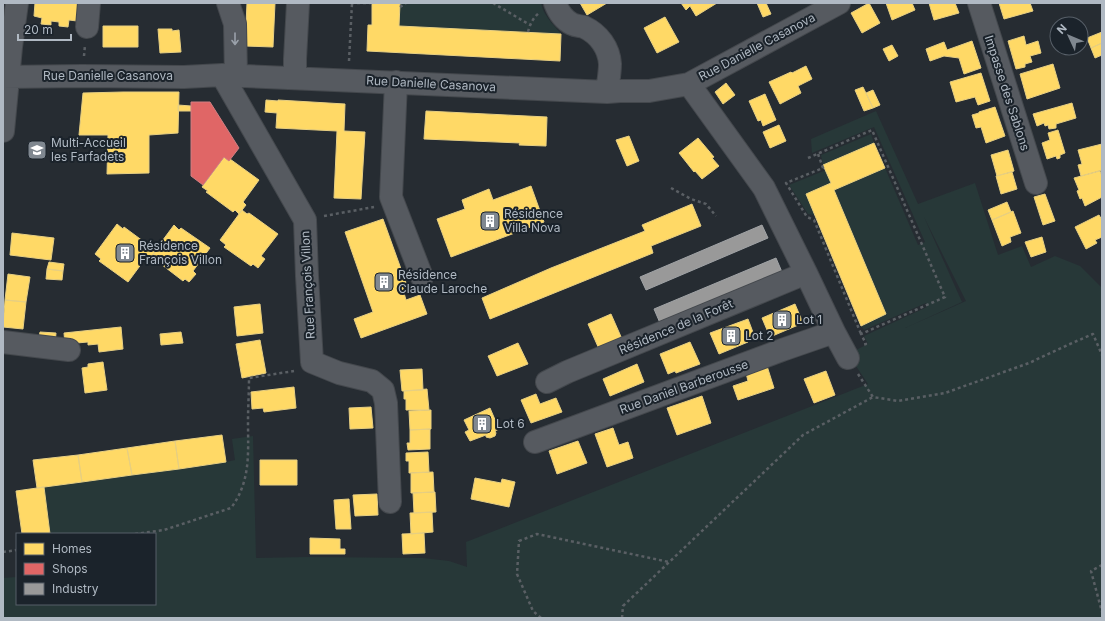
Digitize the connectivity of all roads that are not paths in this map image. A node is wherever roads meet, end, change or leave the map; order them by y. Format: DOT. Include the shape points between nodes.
graph roads {
  1 [pos="17,3"];
  2 [pos="89,3"];
  3 [pos="228,3"];
  4 [pos="298,3"];
  5 [pos="555,3"];
  6 [pos="839,3"];
  7 [pos="979,3"];
  8 [pos="87,27"];
  9 [pos="229,75"];
  10 [pos="5,77"];
  11 [pos="295,78"];
  12 [pos="396,82"];
  13 [pos="689,84"];
  14 [pos="607,92"];
  15 [pos="3,131"];
  16 [pos="1036,183"];
  17 [pos="806,273"];
  18 [pos="422,277"];
  19 [pos="834,332"];
  20 [pos="3,342"];
  21 [pos="69,350"];
  22 [pos="847,356"];
  23 [pos="546,382"];
  24 [pos="536,442"];
  25 [pos="390,502"];
  1 -- 10 [label="street"];
  2 -- 8 [label="street"];
  3 -- 9 [label="street, one-way" via="235,24"];
  4 -- 11 [label="street"];
  5 -- 14 [label="street" via="566,20 593,33 604,45 610,62"];
  6 -- 13 [label="street, Rue Danielle Casanova"];
  7 -- 16 [label="street, Impasse des Sablons"];
  9 -- 10 [label="street, Rue Danielle Casanova" via="174,84 82,76"];
  9 -- 11 [label="street, Rue Danielle Casanova"];
  9 -- 25 [label="street, Rue François Villon" via="305,220 312,362 372,381 382,390 386,403"];
  10 -- 15 [label="street" via="6,112"];
  11 -- 12 [label="street, Rue Danielle Casanova"];
  12 -- 14 [label="street, Rue Danielle Casanova"];
  12 -- 18 [label="street" via="391,197"];
  13 -- 14 [label="street, Rue Danielle Casanova" via="649,91"];
  13 -- 17 [label="street" via="764,188"];
  17 -- 19 [label="street"];
  17 -- 23 [label="street, Résidence de la Forêt"];
  19 -- 22 [label="street"];
  19 -- 24 [label="street, Rue Daniel Barberousse"];
  20 -- 21 [label="street"];
}
